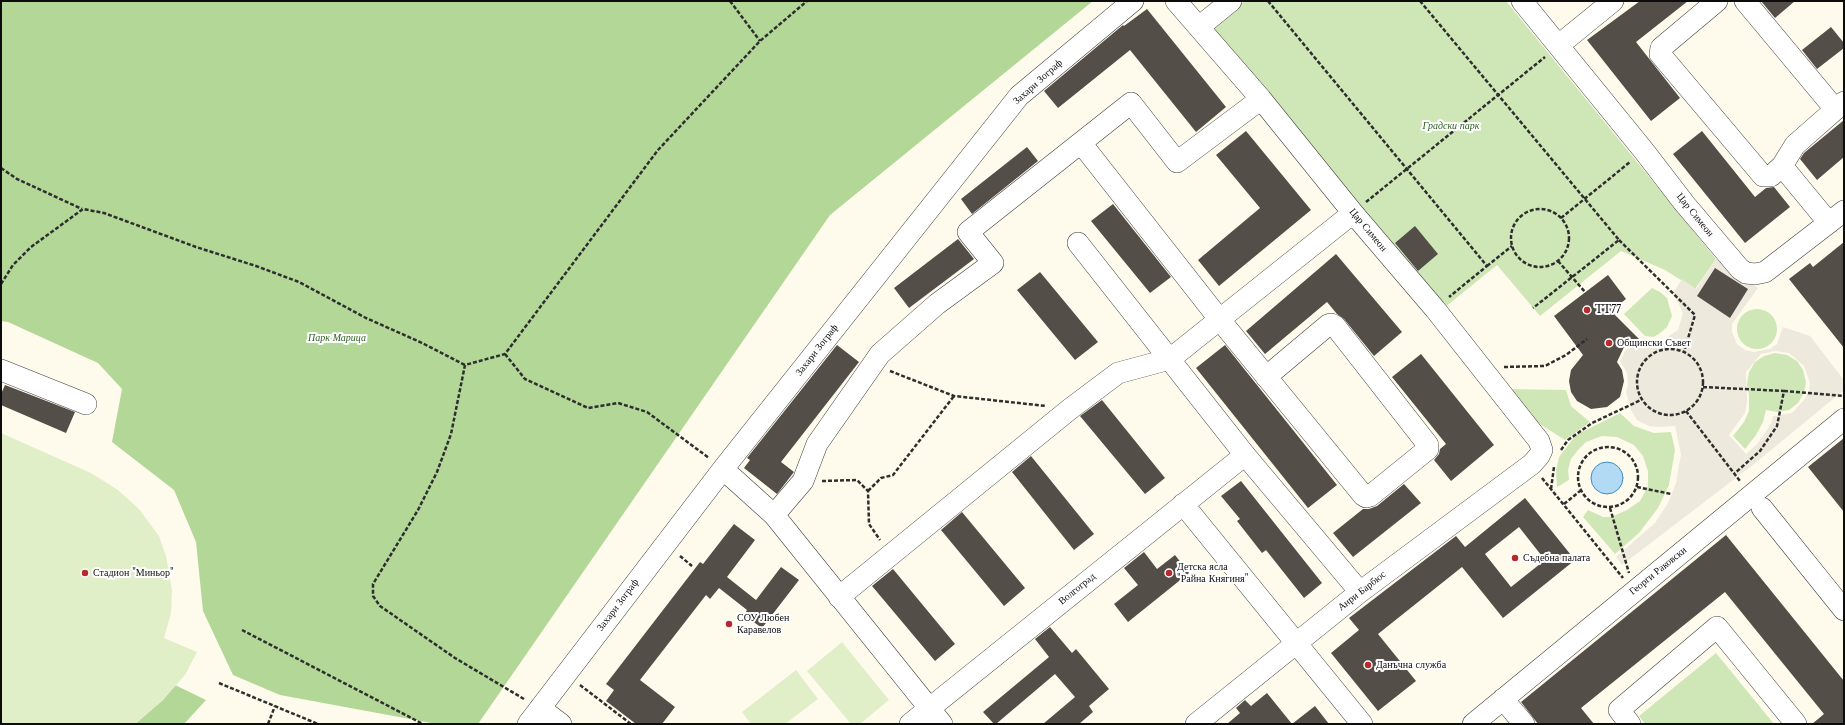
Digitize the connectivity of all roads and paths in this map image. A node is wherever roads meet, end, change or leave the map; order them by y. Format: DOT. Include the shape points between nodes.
graph roads {
  1 [pos="730,1"];
  2 [pos="807,1"];
  3 [pos="1133,1"];
  4 [pos="1176,1"];
  5 [pos="1231,1"];
  6 [pos="1268,1"];
  7 [pos="1420,1"];
  8 [pos="1522,1"];
  9 [pos="1613,1"];
  10 [pos="1717,1"];
  11 [pos="1745,1"];
  12 [pos="1199,27"];
  13 [pos="760,41"];
  14 [pos="1559,46"];
  15 [pos="1498,95"];
  16 [pos="1262,99"];
  17 [pos="1839,106"];
  18 [pos="1081,143"];
  19 [pos="1644,151"];
  20 [pos="1782,166"];
  21 [pos="1,168"];
  22 [pos="1407,169"];
  23 [pos="1584,199"];
  24 [pos="83,209"];
  25 [pos="1353,213"];
  26 [pos="1836,217"];
  27 [pos="1560,218"];
  28 [pos="1619,240"];
  29 [pos="1078,243"];
  30 [pos="1512,246"];
  31 [pos="1558,261"];
  32 [pos="1487,266"];
  33 [pos="1572,277"];
  34 [pos="1,284"];
  35 [pos="1585,292"];
  36 [pos="1533,308"];
  37 [pos="1435,309"];
  38 [pos="1220,320"];
  39 [pos="1587,339"];
  40 [pos="1684,352"];
  41 [pos="505,354"];
  42 [pos="1170,358"];
  43 [pos="873,364"];
  44 [pos="465,365"];
  45 [pos="1482,368"];
  46 [pos="1,370"];
  47 [pos="1266,377"];
  48 [pos="1703,387"];
  49 [pos="1784,391"];
  50 [pos="954,396"];
  51 [pos="1844,396"];
  52 [pos="1641,400"];
  53 [pos="86,404"];
  54 [pos="1070,409"];
  55 [pos="1686,412"];
  56 [pos="1844,419"];
  57 [pos="1245,454"];
  58 [pos="1557,455"];
  59 [pos="1555,462"];
  60 [pos="1532,464"];
  61 [pos="723,469"];
  62 [pos="1735,474"];
  63 [pos="804,481"];
  64 [pos="1637,487"];
  65 [pos="1551,489"];
  66 [pos="868,491"];
  67 [pos="1580,491"];
  68 [pos="1671,494"];
  69 [pos="1757,501"];
  70 [pos="1183,504"];
  71 [pos="1564,504"];
  72 [pos="1610,508"];
  73 [pos="774,515"];
  74 [pos="890,556"];
  75 [pos="1634,591"];
  76 [pos="1360,592"];
  77 [pos="839,597"];
  78 [pos="1844,610"];
  79 [pos="242,630"];
  80 [pos="1296,644"];
  81 [pos="566,674"];
  82 [pos="219,684"];
  83 [pos="1504,699"];
  84 [pos="275,706"];
  85 [pos="930,707"];
  86 [pos="534,716"];
  87 [pos="268,724"];
  88 [pos="318,724"];
  89 [pos="423,724"];
  90 [pos="561,724"];
  91 [pos="630,724"];
  92 [pos="910,724"];
  93 [pos="942,724"];
  94 [pos="1196,724"];
  95 [pos="1362,724"];
  96 [pos="1472,724"];
  97 [pos="1524,724"];
  98 [pos="1630,724"];
  99 [pos="1796,724"];
  1 -- 13 [label="path"];
  2 -- 13 [label="path"];
  3 -- 61 [label="street, Захари Зограф" via="1019,96"];
  4 -- 12 [label="street, Цар Симеон"];
  5 -- 12 [label="street"];
  6 -- 22 [label="path"];
  7 -- 15 [label="path"];
  8 -- 14 [label="street, Цар Симеон"];
  9 -- 14 [label="street"];
  10 -- 20 [label="street" via="1661,48 1660,54 1763,176 1771,176"];
  11 -- 17 [label="street"];
  12 -- 16 [label="street, Цар Симеон"];
  13 -- 41 [label="path" via="658,150"];
  14 -- 15 [label="path"];
  14 -- 19 [label="street, Цар Симеон"];
  15 -- 22 [label="path"];
  15 -- 23 [label="path"];
  16 -- 18 [label="street" via="1177,162 1132,103"];
  16 -- 25 [label="street, Цар Симеон"];
  17 -- 20 [label="street" via="1795,145"];
  18 -- 38 [label="street"];
  18 -- 43 [label="street" via="968,232 993,263 937,304 880,354"];
  19 -- 23 [label="path"];
  19 -- 26 [label="street, Цар Симеон" via="1684,203 1746,273 1765,272"];
  20 -- 26 [label="street"];
  21 -- 24 [label="path" via="17,179"];
  22 -- 25 [label="path"];
  22 -- 32 [label="path"];
  23 -- 27 [label="path"];
  23 -- 28 [label="path"];
  24 -- 34 [label="path" via="31,247 13,264"];
  24 -- 44 [label="path" via="300,282 366,318"];
  25 -- 37 [label="street, Цар Симеон"];
  25 -- 38 [label="street"];
  27 -- 30 [label="path" via="1541,209 1521,216 1514,225 1511,235"];
  27 -- 31 [label="path" via="1567,228 1568,240 1566,251"];
  28 -- 33 [label="path"];
  28 -- 40 [label="path" via="1695,315"];
  29 -- 42 [label="street"];
  30 -- 31 [label="path" via="1517,256 1536,267 1548,266"];
  30 -- 32 [label="path"];
  31 -- 33 [label="path"];
  32 -- 37 [label="path"];
  33 -- 35 [label="path"];
  33 -- 36 [label="path"];
  37 -- 45 [label="street, Цар Симеон"];
  38 -- 42 [label="street"];
  38 -- 47 [label="street"];
  39 -- 45 [label="path" via="1566,355 1545,366"];
  40 -- 48 [label="path" via="1699,366"];
  40 -- 52 [label="path" via="1674,348 1663,349 1644,360 1636,379"];
  41 -- 44 [label="path"];
  41 -- 61 [label="path" via="525,379 588,408 618,403 647,412"];
  42 -- 54 [label="street" via="1118,373"];
  42 -- 57 [label="street"];
  43 -- 50 [label="path"];
  43 -- 63 [label="street" via="817,444"];
  44 -- 86 [label="path" via="451,434 437,472 418,510 373,584 373,596 380,606"];
  45 -- 60 [label="street, Цар Симеон" via="1539,441 1542,450"];
  46 -- 53 [label="street"];
  47 -- 47 [label="street" via="1366,497 1428,449 1428,445 1331,324"];
  48 -- 49 [label="path"];
  48 -- 55 [label="path" via="1700,397"];
  49 -- 51 [label="path"];
  49 -- 62 [label="path" via="1777,426 1760,451"];
  50 -- 54 [label="path"];
  50 -- 66 [label="path" via="893,475 881,478"];
  52 -- 55 [label="path" via="1648,408 1666,416"];
  52 -- 58 [label="path" via="1592,423 1568,440"];
  54 -- 74 [label="street"];
  55 -- 62 [label="path"];
  56 -- 69 [label="street, Георги Раковски"];
  57 -- 70 [label="street, Волгоград"];
  57 -- 76 [label="street"];
  59 -- 65 [label="path"];
  60 -- 65 [label="path"];
  60 -- 76 [label="street, Анри Барбюс"];
  61 -- 73 [label="street"];
  61 -- 81 [label="street, Захари Зограф"];
  62 -- 69 [label="path"];
  63 -- 66 [label="path" via="857,480"];
  63 -- 73 [label="street"];
  64 -- 67 [label="path" via="1635,463 1628,454 1618,448 1606,446 1594,450 1585,457 1579,467 1577,479"];
  64 -- 68 [label="path"];
  64 -- 72 [label="path" via="1631,497 1621,505"];
  65 -- 71 [label="path"];
  66 -- 74 [label="path" via="869,524"];
  67 -- 71 [label="path"];
  67 -- 72 [label="path" via="1598,506"];
  69 -- 75 [label="street, Георги Раковски"];
  69 -- 78 [label="street"];
  70 -- 80 [label="street"];
  70 -- 85 [label="street, Волгоград"];
  71 -- 75 [label="path"];
  72 -- 75 [label="path"];
  73 -- 77 [label="street"];
  74 -- 77 [label="street"];
  75 -- 83 [label="street, Георги Раковски"];
  76 -- 80 [label="street, Анри Барбюс"];
  77 -- 85 [label="street"];
  79 -- 89 [label="path"];
  80 -- 94 [label="street, Анри Барбюс"];
  80 -- 95 [label="street"];
  81 -- 86 [label="street, Захари Зограф"];
  81 -- 91 [label="path"];
  82 -- 84 [label="path"];
  83 -- 96 [label="street, Георги Раковски"];
  83 -- 97 [label="street"];
  84 -- 87 [label="path"];
  84 -- 88 [label="path"];
  85 -- 92 [label="street, Волгоград"];
  85 -- 93 [label="street"];
  86 -- 90 [label="street"];
  98 -- 99 [label="street" via="1619,710 1717,627"];
}
